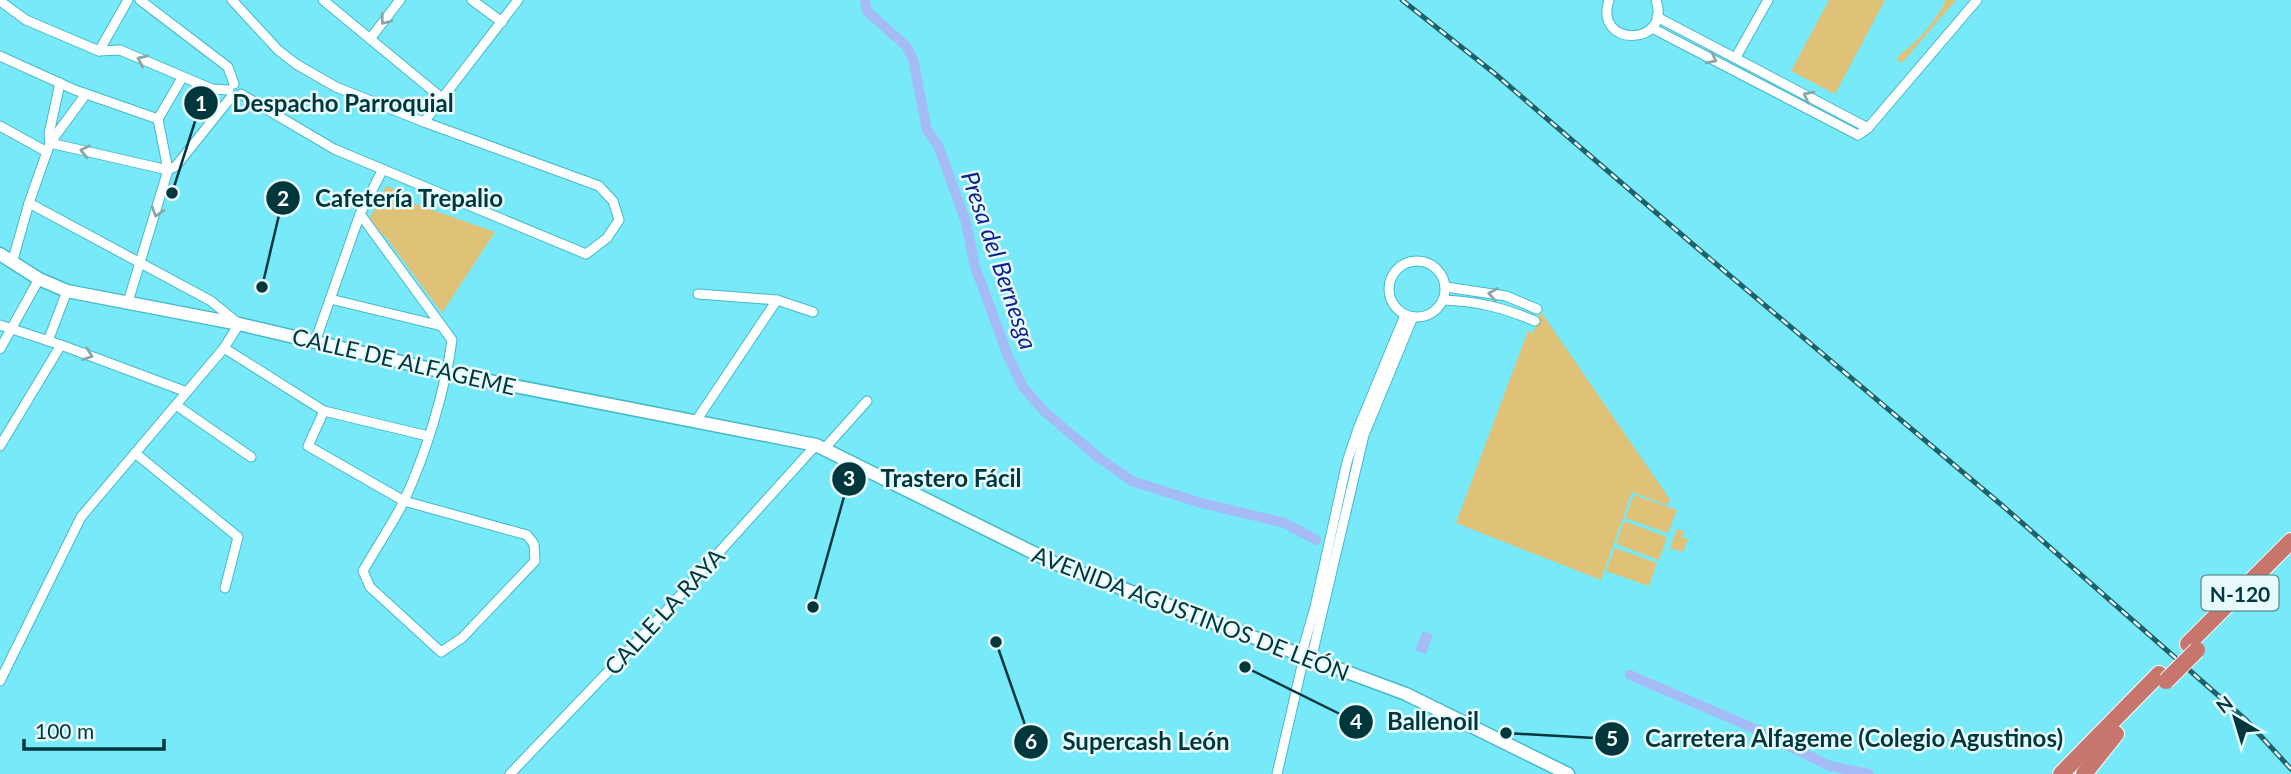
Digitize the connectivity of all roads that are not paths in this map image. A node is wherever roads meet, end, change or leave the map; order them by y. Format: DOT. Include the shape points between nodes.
graph roads {
  1 [pos="128,0"];
  2 [pos="140,0"];
  3 [pos="232,0"];
  4 [pos="323,0"];
  5 [pos="400,0"];
  6 [pos="472,0"];
  7 [pos="519,0"];
  8 [pos="1609,0"];
  9 [pos="1656,0"];
  10 [pos="1768,0"];
  11 [pos="1978,0"];
  12 [pos="0,1"];
  13 [pos="1657,17"];
  14 [pos="502,22"];
  15 [pos="1652,28"];
  16 [pos="106,38"];
  17 [pos="369,39"];
  18 [pos="120,50"];
  19 [pos="99,51"];
  20 [pos="1736,57"];
  21 [pos="1,60"];
  22 [pos="182,78"];
  23 [pos="60,83"];
  24 [pos="234,91"];
  25 [pos="86,94"];
  26 [pos="443,99"];
  27 [pos="158,119"];
  28 [pos="424,122"];
  29 [pos="0,127"];
  30 [pos="1868,128"];
  31 [pos="48,148"];
  32 [pos="383,169"];
  33 [pos="168,170"];
  34 [pos="29,203"];
  35 [pos="360,215"];
  36 [pos="0,254"];
  37 [pos="141,262"];
  38 [pos="12,264"];
  39 [pos="38,279"];
  40 [pos="1446,287"];
  41 [pos="68,291"];
  42 [pos="698,294"];
  43 [pos="330,299"];
  44 [pos="777,300"];
  45 [pos="1443,300"];
  46 [pos="128,302"];
  47 [pos="1537,309"];
  48 [pos="813,312"];
  49 [pos="1409,316"];
  50 [pos="1535,321"];
  51 [pos="239,324"];
  52 [pos="0,325"];
  53 [pos="442,326"];
  54 [pos="11,329"];
  55 [pos="48,341"];
  56 [pos="315,342"];
  57 [pos="61,345"];
  58 [pos="224,348"];
  59 [pos="0,349"];
  60 [pos="448,373"];
  61 [pos="187,392"];
  62 [pos="867,401"];
  63 [pos="176,405"];
  64 [pos="324,411"];
  65 [pos="696,421"];
  66 [pos="428,436"];
  67 [pos="0,446"];
  68 [pos="820,447"];
  69 [pos="135,453"];
  70 [pos="251,457"];
  71 [pos="404,500"];
  72 [pos="2291,541"];
  73 [pos="2291,556"];
  74 [pos="225,588"];
  75 [pos="2193,647"];
  76 [pos="1306,658"];
  77 [pos="2162,678"];
  78 [pos="0,681"];
  79 [pos="2116,734"];
  80 [pos="510,774"];
  81 [pos="1277,774"];
  82 [pos="1568,774"];
  83 [pos="2061,774"];
  84 [pos="2076,774"];
  85 [pos="2084,774"];
  1 -- 16 [label="street"];
  2 -- 24 [label="street" via="228,67"];
  3 -- 28 [label="street" via="296,64 336,87"];
  4 -- 17 [label="street"];
  5 -- 17 [label="street, one-way"];
  6 -- 14 [label="street"];
  7 -- 14 [label="street"];
  8 -- 15 [label="street" via="1606,15 1621,34 1637,36"];
  9 -- 13 [label="street"];
  10 -- 20 [label="street"];
  11 -- 30 [label="street"];
  12 -- 19 [label="street" via="26,20"];
  13 -- 15 [label="street"];
  13 -- 20 [label="street"];
  14 -- 26 [label="street"];
  15 -- 30 [label="street, one-way" via="1858,135"];
  16 -- 18 [label="street"];
  16 -- 19 [label="street"];
  17 -- 26 [label="street"];
  18 -- 19 [label="street"];
  22 -- 18 [label="street, one-way"];
  30 -- 20 [label="street, one-way"];
  21 -- 23 [label="street"];
  22 -- 24 [label="street"];
  22 -- 27 [label="street"];
  23 -- 25 [label="street"];
  23 -- 31 [label="street"];
  24 -- 32 [label="street" via="334,149"];
  24 -- 33 [label="street" via="176,166"];
  25 -- 27 [label="street"];
  25 -- 31 [label="street"];
  26 -- 28 [label="street"];
  27 -- 33 [label="street"];
  28 -- 32 [label="street" via="599,186 613,201 619,220 607,238 586,254"];
  29 -- 31 [label="street"];
  33 -- 31 [label="street, one-way"];
  31 -- 34 [label="street"];
  32 -- 35 [label="street"];
  33 -- 37 [label="street, one-way"];
  34 -- 37 [label="street"];
  34 -- 38 [label="street"];
  35 -- 43 [label="street"];
  35 -- 53 [label="street"];
  36 -- 38 [label="street, CALLE DE ALFAGEME"];
  37 -- 46 [label="street"];
  37 -- 51 [label="street" via="211,301"];
  38 -- 39 [label="street, CALLE DE ALFAGEME"];
  39 -- 41 [label="street, CALLE DE ALFAGEME"];
  39 -- 54 [label="street"];
  40 -- 45 [label="street"];
  47 -- 40 [label="street, one-way" via="1506,296"];
  40 -- 49 [label="street" via="1442,276 1424,262 1401,266 1389,286 1390,298"];
  41 -- 46 [label="street, CALLE DE ALFAGEME"];
  41 -- 55 [label="street"];
  42 -- 44 [label="street"];
  43 -- 53 [label="street"];
  43 -- 56 [label="street"];
  44 -- 48 [label="street"];
  44 -- 65 [label="street"];
  45 -- 49 [label="street" via="1425,316"];
  45 -- 50 [label="street" via="1502,307"];
  46 -- 51 [label="street, CALLE DE ALFAGEME"];
  49 -- 76 [label="street" via="1364,435"];
  51 -- 56 [label="street, CALLE DE ALFAGEME"];
  51 -- 58 [label="street"];
  52 -- 54 [label="street"];
  53 -- 60 [label="street" via="452,340"];
  54 -- 55 [label="street"];
  54 -- 59 [label="street"];
  55 -- 57 [label="street"];
  56 -- 60 [label="street, CALLE DE ALFAGEME"];
  57 -- 61 [label="street, one-way"];
  57 -- 67 [label="street"];
  58 -- 61 [label="street"];
  58 -- 64 [label="street"];
  60 -- 65 [label="street, CALLE DE ALFAGEME"];
  60 -- 66 [label="street"];
  61 -- 63 [label="street"];
  62 -- 68 [label="street, CALLE LA RAYA"];
  63 -- 69 [label="street"];
  63 -- 70 [label="street"];
  64 -- 66 [label="street"];
  64 -- 71 [label="street" via="308,446"];
  65 -- 68 [label="street, CALLE DE ALFAGEME"];
  66 -- 71 [label="street"];
  68 -- 76 [label="street, AVENIDA AGUSTINOS DE LEÓN" via="1054,564"];
  68 -- 80 [label="street, CALLE LA RAYA"];
  69 -- 74 [label="street" via="238,537"];
  69 -- 78 [label="street" via="74,529"];
  71 -- 71 [label="street" via="527,535 534,544 535,561 462,638 441,652 370,587 363,571"];
  72 -- 75 [label="highway, N-120"];
  73 -- 75 [label="highway, N-120"];
  75 -- 77 [label="highway, N-120, bridge"];
  76 -- 81 [label="street"];
  76 -- 82 [label="street, AVENIDA AGUSTINOS DE LEÓN" via="1425,702"];
  77 -- 79 [label="highway, N-120"];
  77 -- 83 [label="highway, N-120"];
  79 -- 84 [label="highway, N-120"];
  79 -- 85 [label="highway"];
}
